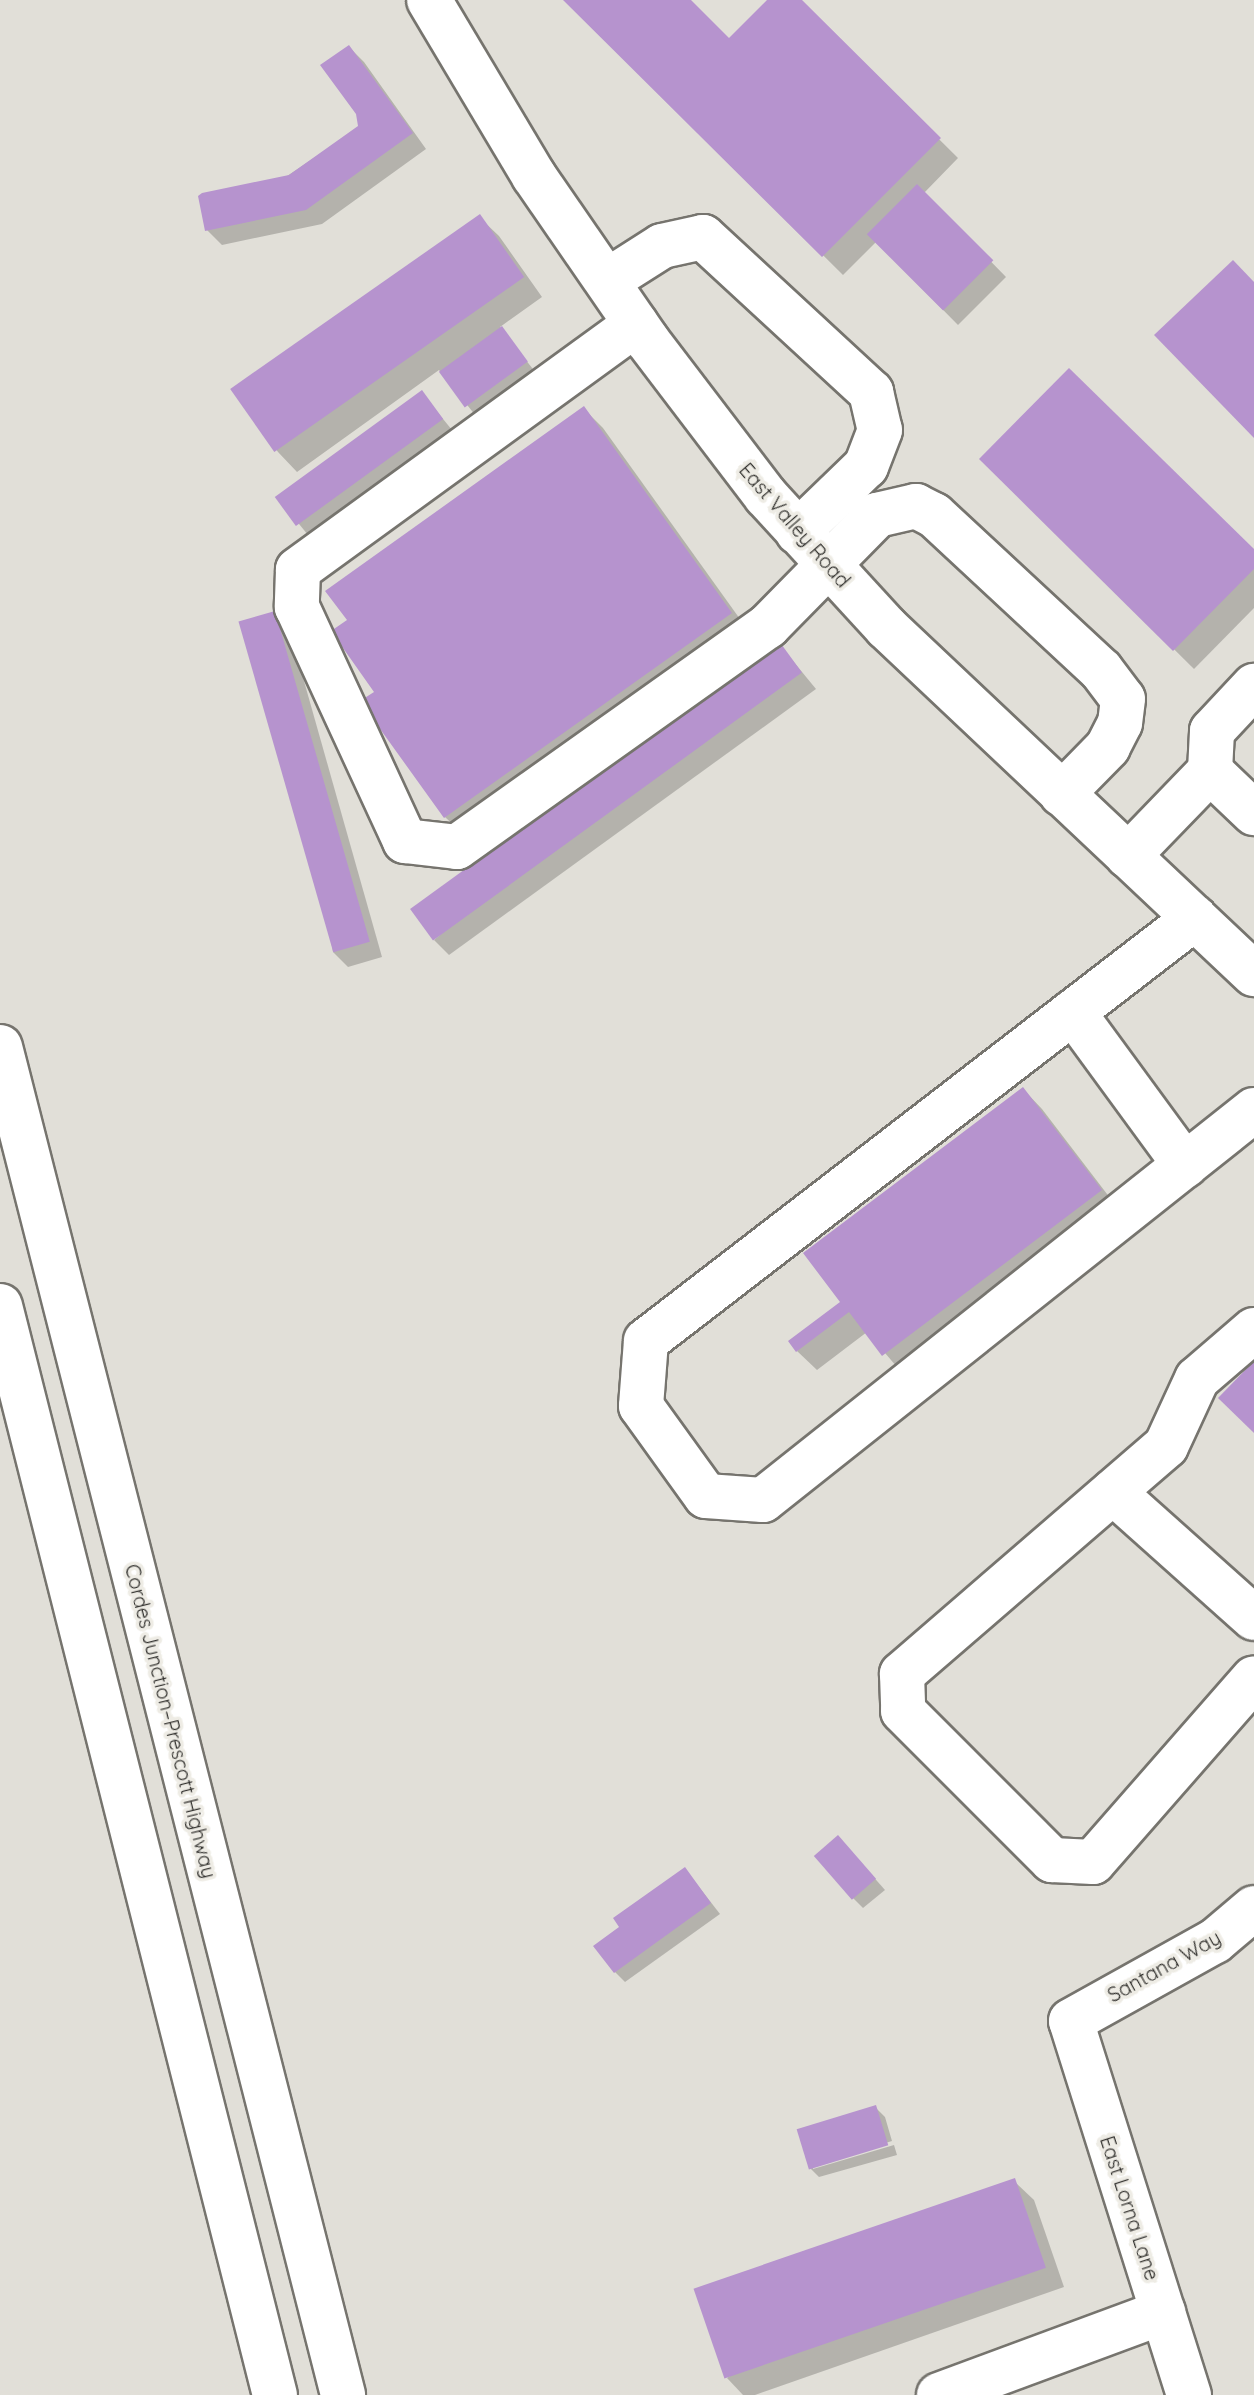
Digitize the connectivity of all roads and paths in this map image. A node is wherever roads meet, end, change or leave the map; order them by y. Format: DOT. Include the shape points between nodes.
graph roads {
  1 [pos="429,0"];
  2 [pos="607,281"];
  3 [pos="636,324"];
  4 [pos="812,547"];
  5 [pos="1254,686"];
  6 [pos="1210,771"];
  7 [pos="1062,794"];
  8 [pos="1254,813"];
  9 [pos="1128,856"];
  10 [pos="1195,918"];
  11 [pos="1254,974"];
  12 [pos="1073,1012"];
  13 [pos="0,1047"];
  14 [pos="1254,1110"];
  15 [pos="1185,1165"];
  16 [pos="0,1306"];
  17 [pos="1254,1330"];
  18 [pos="1113,1492"];
  19 [pos="1254,1618"];
  20 [pos="1253,1681"];
  21 [pos="1254,1908"];
  22 [pos="1071,2021"];
  23 [pos="1163,2312"];
  24 [pos="275,2395"];
  25 [pos="343,2395"];
  26 [pos="939,2395"];
  27 [pos="1189,2395"];
  1 -- 2 [label="main road, East Valley Road" via="534,176"];
  2 -- 3 [label="main road, East Valley Road"];
  2 -- 4 [label="main road" via="662,246 703,237 871,392 880,430 866,466"];
  3 -- 4 [label="main road, East Valley Road" via="766,496"];
  3 -- 4 [label="main road" via="298,570 297,607 405,841 457,847 768,626"];
  4 -- 7 [label="main road, East Valley Road" via="886,627"];
  4 -- 7 [label="main road" via="877,515 916,506 934,515 1101,670 1123,699 1120,723 1108,747"];
  5 -- 6 [label="main road" via="1212,731"];
  6 -- 8 [label="main road"];
  6 -- 9 [label="main road"];
  7 -- 9 [label="main road, East Valley Road"];
  9 -- 10 [label="main road, East Valley Road"];
  10 -- 11 [label="main road, East Valley Road"];
  10 -- 12 [label="main road"];
  12 -- 15 [label="main road"];
  12 -- 15 [label="main road" via="646,1341 641,1406 706,1496 763,1500"];
  13 -- 25 [label="main road, Cordes Junction–Prescott Highway"];
  14 -- 15 [label="main road"];
  16 -- 24 [label="main road"];
  17 -- 18 [label="main road" via="1197,1379 1166,1446"];
  18 -- 19 [label="main road"];
  18 -- 20 [label="main road" via="902,1674 903,1711 1052,1860 1093,1862"];
  21 -- 22 [label="main road, Santana Way" via="1215,1941"];
  22 -- 23 [label="main road, East Lorna Lane"];
  23 -- 26 [label="main road"];
  23 -- 27 [label="main road, East Lorna Lane"];
}
